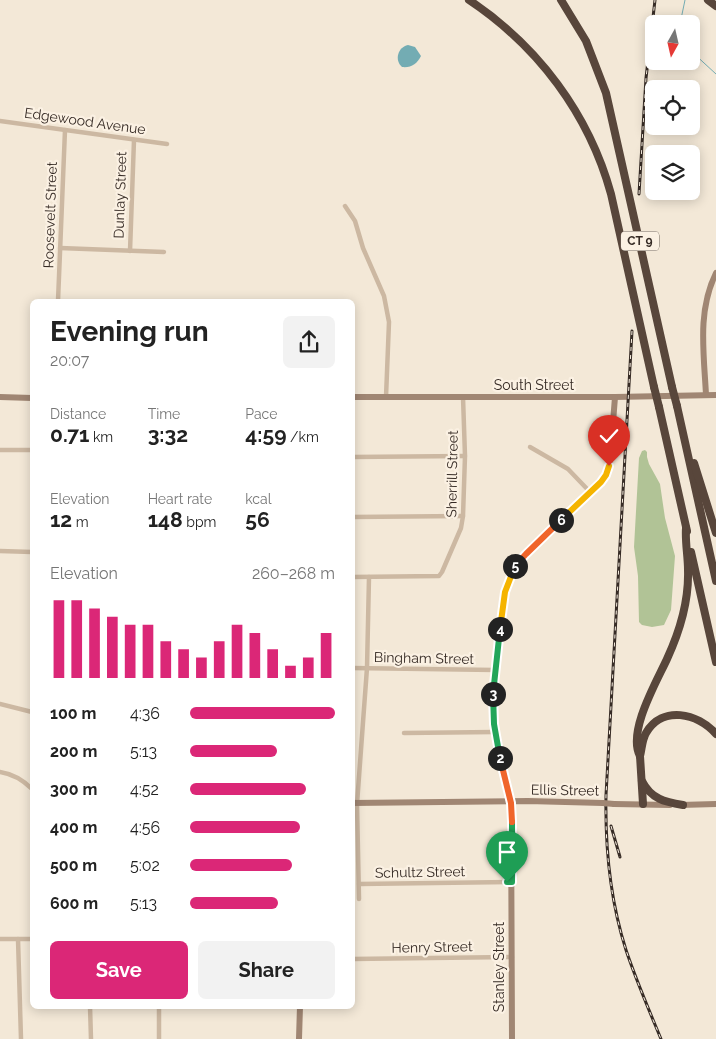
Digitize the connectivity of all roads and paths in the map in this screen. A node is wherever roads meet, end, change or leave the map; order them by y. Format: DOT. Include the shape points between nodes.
graph roads {
  1 [pos="469,0"];
  2 [pos="561,0"];
  3 [pos="708,0"];
  4 [pos="716,6"];
  5 [pos="0,121"];
  6 [pos="65,130"];
  7 [pos="134,140"];
  8 [pos="167,144"];
  9 [pos="345,206"];
  10 [pos="60,248"];
  11 [pos="130,251"];
  12 [pos="164,252"];
  13 [pos="716,273"];
  14 [pos="58,299"];
  15 [pos="706,395"];
  16 [pos="716,395"];
  17 [pos="0,397"];
  18 [pos="355,397"];
  19 [pos="386,397"];
  20 [pos="463,397"];
  21 [pos="614,397"];
  22 [pos="30,398"];
  23 [pos="684,436"];
  24 [pos="530,447"];
  25 [pos="0,450"];
  26 [pos="30,450"];
  27 [pos="465,456"];
  28 [pos="355,457"];
  29 [pos="590,492"];
  30 [pos="355,516"];
  31 [pos="463,516"];
  32 [pos="686,528"];
  33 [pos="716,533"];
  34 [pos="0,551"];
  35 [pos="30,552"];
  36 [pos="355,576"];
  37 [pos="369,576"];
  38 [pos="716,581"];
  39 [pos="716,662"];
  40 [pos="355,668"];
  41 [pos="367,668"];
  42 [pos="495,670"];
  43 [pos="0,704"];
  44 [pos="30,712"];
  45 [pos="495,732"];
  46 [pos="404,733"];
  47 [pos="716,734"];
  48 [pos="640,756"];
  49 [pos="0,772"];
  50 [pos="641,779"];
  51 [pos="30,787"];
  52 [pos="511,802"];
  53 [pos="355,804"];
  54 [pos="643,804"];
  55 [pos="716,804"];
  56 [pos="683,805"];
  57 [pos="512,882"];
  58 [pos="359,884"];
  59 [pos="359,899"];
  60 [pos="0,939"];
  61 [pos="18,939"];
  62 [pos="30,939"];
  63 [pos="512,957"];
  64 [pos="355,959"];
  65 [pos="90,1009"];
  66 [pos="159,1009"];
  67 [pos="300,1009"];
  68 [pos="21,1039"];
  69 [pos="91,1039"];
  70 [pos="159,1039"];
  71 [pos="299,1039"];
  72 [pos="512,1039"];
  1 -- 32 [label="highway, CT 9, bridge" via="500,22 530,50 557,83 587,131 602,165"];
  2 -- 23 [label="highway, CT 9, bridge" via="584,36 606,95"];
  3 -- 4 [label="highway"];
  5 -- 6 [label="street, Edgewood Avenue"];
  6 -- 7 [label="street, Edgewood Avenue"];
  6 -- 10 [label="street, Roosevelt Street"];
  7 -- 8 [label="street, Edgewood Avenue"];
  7 -- 11 [label="street, Dunlay Street"];
  9 -- 19 [label="street" via="355,221 384,296 390,322"];
  10 -- 11 [label="street"];
  10 -- 14 [label="street, Roosevelt Street"];
  11 -- 12 [label="street"];
  13 -- 15 [label="main road" via="704,311"];
  15 -- 16 [label="main road, South Street"];
  15 -- 21 [label="main road, South Street"];
  17 -- 22 [label="main road"];
  18 -- 19 [label="main road, South Street"];
  19 -- 20 [label="main road, South Street"];
  20 -- 21 [label="main road, South Street"];
  20 -- 27 [label="street, Sherrill Street"];
  21 -- 29 [label="main road, Stanley Street" via="609,466 603,479"];
  23 -- 33 [label="highway"];
  23 -- 38 [label="highway, CT 9"];
  24 -- 29 [label="street" via="568,469"];
  25 -- 26 [label="street"];
  27 -- 28 [label="street"];
  27 -- 31 [label="street, Sherrill Street"];
  29 -- 42 [label="main road, Stanley Street" via="515,566 504,596"];
  30 -- 31 [label="street"];
  31 -- 37 [label="street, Sherrill Street" via="461,528 439,576"];
  32 -- 39 [label="highway, CT 9"];
  32 -- 48 [label="highway" via="688,579 684,610 675,641 641,718 637,745"];
  34 -- 35 [label="street"];
  36 -- 37 [label="street"];
  37 -- 41 [label="street"];
  40 -- 41 [label="street, Bingham Street"];
  41 -- 42 [label="street, Bingham Street"];
  41 -- 53 [label="street"];
  42 -- 45 [label="main road, Stanley Street"];
  43 -- 44 [label="street"];
  45 -- 46 [label="street"];
  45 -- 52 [label="main road, Stanley Street"];
  47 -- 48 [label="highway" via="691,717 667,716 647,731"];
  48 -- 50 [label="highway"];
  49 -- 51 [label="street" via="16,776"];
  50 -- 54 [label="highway"];
  50 -- 56 [label="highway" via="655,797"];
  52 -- 53 [label="main road, Ellis Street"];
  52 -- 54 [label="main road, Ellis Street, bridge"];
  52 -- 57 [label="main road, Stanley Street"];
  53 -- 58 [label="street"];
  54 -- 56 [label="main road, Ellis Street"];
  55 -- 56 [label="main road, Ellis Street"];
  57 -- 58 [label="street, Schultz Street"];
  57 -- 63 [label="main road, Stanley Street"];
  58 -- 59 [label="street"];
  60 -- 61 [label="street"];
  61 -- 62 [label="street"];
  61 -- 68 [label="street"];
  63 -- 64 [label="street, Henry Street"];
  63 -- 72 [label="main road, Stanley Street"];
  65 -- 69 [label="street"];
  66 -- 70 [label="street"];
  67 -- 71 [label="main road"];
}
